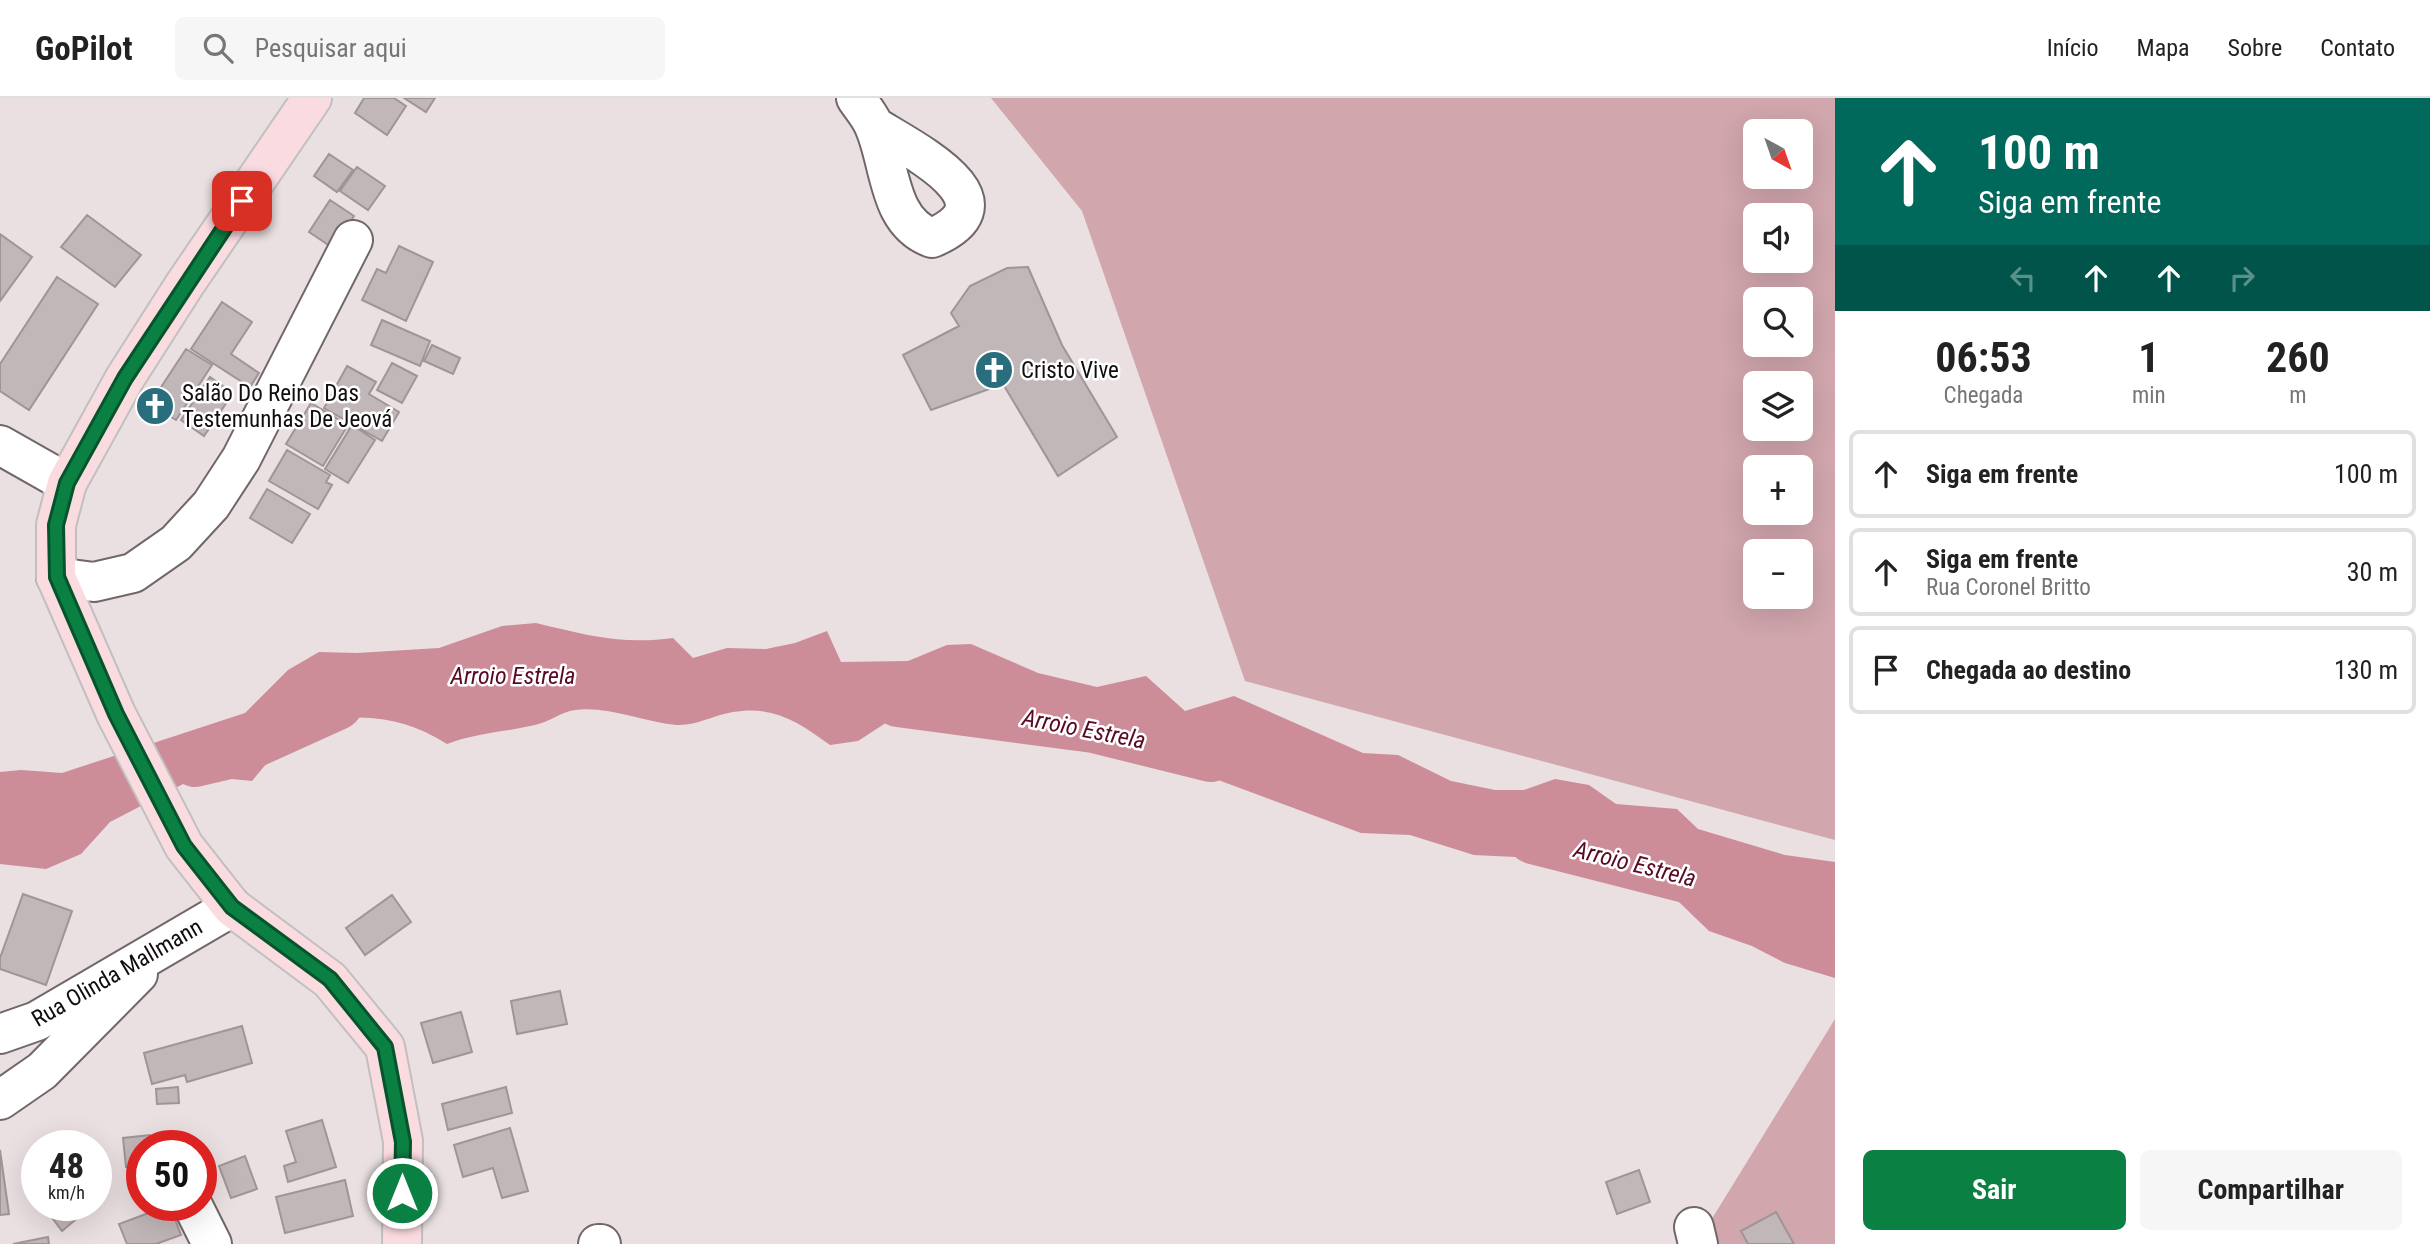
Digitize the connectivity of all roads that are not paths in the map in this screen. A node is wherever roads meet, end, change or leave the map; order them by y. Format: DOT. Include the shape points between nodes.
graph roads {
  1 [pos="312,98"];
  2 [pos="354,240"];
  3 [pos="0,444"];
  4 [pos="67,483"];
  5 [pos="57,577"];
  6 [pos="232,907"];
  7 [pos="160,948"];
  8 [pos="0,1034"];
  9 [pos="0,1100"];
  10 [pos="200,1221"];
  11 [pos="212,1244"];
  12 [pos="402,1244"];
  1 -- 4 [label="main road" via="177,296"];
  2 -- 5 [label="street" via="241,459 211,505 176,543 133,573 94,582"];
  3 -- 4 [label="street"];
  4 -- 5 [label="main road" via="56,525"];
  5 -- 6 [label="main road" via="116,714 184,846"];
  6 -- 7 [label="street, Rua Olinda Mallmann"];
  6 -- 12 [label="main road" via="330,979 385,1047 403,1142"];
  7 -- 8 [label="street, Rua Olinda Mallmann" via="37,1021"];
  7 -- 9 [label="street" via="43,1071"];
  10 -- 11 [label="street"];
}
